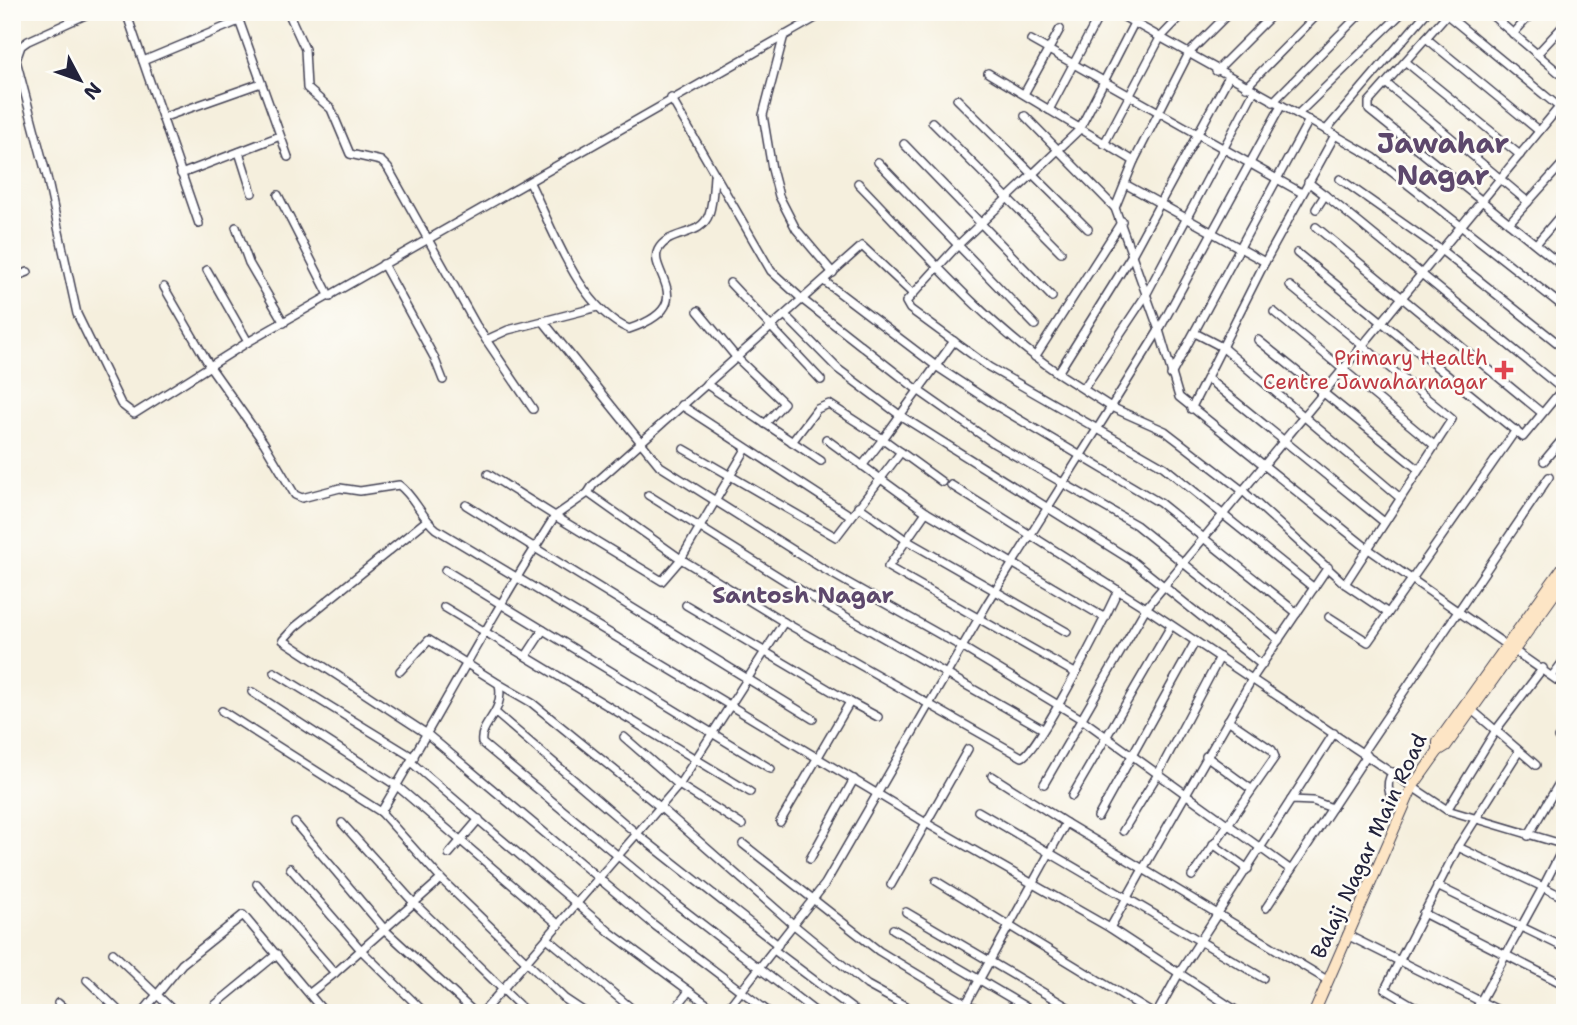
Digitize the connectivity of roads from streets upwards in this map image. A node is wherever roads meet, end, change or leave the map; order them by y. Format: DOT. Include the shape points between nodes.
graph roads {
  1 [pos="92,12"];
  2 [pos="126,12"];
  3 [pos="236,12"];
  4 [pos="288,12"];
  5 [pos="826,12"];
  6 [pos="1101,12"];
  7 [pos="1115,12"];
  8 [pos="1144,12"];
  9 [pos="1185,12"];
  10 [pos="1230,12"];
  11 [pos="1275,12"];
  12 [pos="1320,12"];
  13 [pos="1362,12"];
  14 [pos="1403,12"];
  15 [pos="1427,12"];
  16 [pos="1534,12"];
  17 [pos="1448,13"];
  18 [pos="1490,13"];
  19 [pos="239,21"];
  20 [pos="1134,23"];
  21 [pos="1565,24"];
  22 [pos="1060,29"];
  23 [pos="1513,34"];
  24 [pos="784,35"];
  25 [pos="1160,38"];
  26 [pos="1426,38"];
  27 [pos="1031,40"];
  28 [pos="15,49"];
  29 [pos="1049,50"];
  30 [pos="1189,53"];
  31 [pos="1537,54"];
  32 [pos="143,61"];
  33 [pos="1406,62"];
  34 [pos="1076,64"];
  35 [pos="1216,71"];
  36 [pos="988,73"];
  37 [pos="1228,78"];
  38 [pos="1565,78"];
  39 [pos="1104,81"];
  40 [pos="261,83"];
  41 [pos="1387,84"];
  42 [pos="1245,87"];
  43 [pos="1254,91"];
  44 [pos="1024,94"];
  45 [pos="1130,97"];
  46 [pos="671,98"];
  47 [pos="957,99"];
  48 [pos="1565,100"];
  49 [pos="1273,102"];
  50 [pos="1281,106"];
  51 [pos="1559,107"];
  52 [pos="1049,110"];
  53 [pos="1158,113"];
  54 [pos="1298,114"];
  55 [pos="1025,116"];
  56 [pos="162,118"];
  57 [pos="1309,120"];
  58 [pos="932,122"];
  59 [pos="1079,130"];
  60 [pos="1326,130"];
  61 [pos="1539,131"];
  62 [pos="1198,135"];
  63 [pos="1335,135"];
  64 [pos="280,136"];
  65 [pos="904,144"];
  66 [pos="1104,144"];
  67 [pos="1222,148"];
  68 [pos="1057,149"];
  69 [pos="239,152"];
  70 [pos="1520,155"];
  71 [pos="288,157"];
  72 [pos="1134,161"];
  73 [pos="1565,161"];
  74 [pos="878,162"];
  75 [pos="1249,164"];
  76 [pos="1032,173"];
  77 [pos="181,174"];
  78 [pos="714,176"];
  79 [pos="1500,178"];
  80 [pos="1340,179"];
  81 [pos="1276,180"];
  82 [pos="1308,182"];
  83 [pos="530,183"];
  84 [pos="858,183"];
  85 [pos="1125,184"];
  86 [pos="252,193"];
  87 [pos="1302,193"];
  88 [pos="278,195"];
  89 [pos="1325,195"];
  90 [pos="1007,197"];
  91 [pos="1482,201"];
  92 [pos="1159,202"];
  93 [pos="1528,202"];
  94 [pos="1115,208"];
  95 [pos="1316,209"];
  96 [pos="1565,210"];
  97 [pos="1186,216"];
  98 [pos="1122,221"];
  99 [pos="981,223"];
  100 [pos="1509,223"];
  101 [pos="199,224"];
  102 [pos="1461,226"];
  103 [pos="236,227"];
  104 [pos="1316,227"];
  105 [pos="1088,229"];
  106 [pos="1213,233"];
  107 [pos="428,238"];
  108 [pos="1536,244"];
  109 [pos="958,245"];
  110 [pos="1240,247"];
  111 [pos="1441,250"];
  112 [pos="1061,252"];
  113 [pos="1133,253"];
  114 [pos="1297,253"];
  115 [pos="1565,255"];
  116 [pos="1265,262"];
  117 [pos="383,264"];
  118 [pos="1561,265"];
  119 [pos="939,267"];
  120 [pos="207,270"];
  121 [pos="27,272"];
  122 [pos="833,272"];
  123 [pos="1421,275"];
  124 [pos="12,278"];
  125 [pos="824,281"];
  126 [pos="730,283"];
  127 [pos="1290,286"];
  128 [pos="164,287"];
  129 [pos="912,293"];
  130 [pos="1146,295"];
  131 [pos="330,297"];
  132 [pos="1052,297"];
  133 [pos="1402,298"];
  134 [pos="803,300"];
  135 [pos="598,307"];
  136 [pos="1565,308"];
  137 [pos="698,311"];
  138 [pos="1274,312"];
  139 [pos="785,315"];
  140 [pos="543,321"];
  141 [pos="1382,322"];
  142 [pos="284,323"];
  143 [pos="1035,325"];
  144 [pos="770,328"];
  145 [pos="1159,330"];
  146 [pos="1195,332"];
  147 [pos="486,340"];
  148 [pos="1258,340"];
  149 [pos="954,341"];
  150 [pos="247,342"];
  151 [pos="1363,345"];
  152 [pos="1222,347"];
  153 [pos="1565,349"];
  154 [pos="736,357"];
  155 [pos="1035,357"];
  156 [pos="936,366"];
  157 [pos="211,368"];
  158 [pos="1344,368"];
  159 [pos="1058,373"];
  160 [pos="1171,375"];
  161 [pos="1208,379"];
  162 [pos="443,380"];
  163 [pos="821,380"];
  164 [pos="706,384"];
  165 [pos="1563,387"];
  166 [pos="1084,388"];
  167 [pos="919,391"];
  168 [pos="1324,393"];
  169 [pos="681,405"];
  170 [pos="1111,407"];
  171 [pos="1191,409"];
  172 [pos="533,410"];
  173 [pos="1542,413"];
  174 [pos="901,416"];
  175 [pos="1304,417"];
  176 [pos="765,424"];
  177 [pos="1516,430"];
  178 [pos="1098,431"];
  179 [pos="1565,436"];
  180 [pos="826,439"];
  181 [pos="883,439"];
  182 [pos="1285,440"];
  183 [pos="638,442"];
  184 [pos="792,442"];
  185 [pos="1434,445"];
  186 [pos="684,449"];
  187 [pos="746,449"];
  188 [pos="901,452"];
  189 [pos="1081,458"];
  190 [pos="821,461"];
  191 [pos="1544,461"];
  192 [pos="1264,465"];
  193 [pos="862,466"];
  194 [pos="1418,469"];
  195 [pos="488,474"];
  196 [pos="731,477"];
  197 [pos="1549,477"];
  198 [pos="879,480"];
  199 [pos="942,482"];
  200 [pos="1064,484"];
  201 [pos="951,485"];
  202 [pos="1243,491"];
  203 [pos="588,493"];
  204 [pos="648,495"];
  205 [pos="1399,497"];
  206 [pos="717,500"];
  207 [pos="466,505"];
  208 [pos="858,506"];
  209 [pos="1048,508"];
  210 [pos="926,512"];
  211 [pos="1224,514"];
  212 [pos="555,516"];
  213 [pos="851,516"];
  214 [pos="426,521"];
  215 [pos="1384,522"];
  216 [pos="699,529"];
  217 [pos="1031,534"];
  218 [pos="1204,538"];
  219 [pos="906,540"];
  220 [pos="535,548"];
  221 [pos="1367,548"];
  222 [pos="681,559"];
  223 [pos="1013,563"];
  224 [pos="1184,563"];
  225 [pos="1565,564"];
  226 [pos="1328,567"];
  227 [pos="445,570"];
  228 [pos="517,576"];
  229 [pos="1412,579"];
  230 [pos="1565,579"];
  231 [pos="1345,584"];
  232 [pos="1164,587"];
  233 [pos="1314,588"];
  234 [pos="996,589"];
  235 [pos="1118,590"];
  236 [pos="500,604"];
  237 [pos="686,605"];
  238 [pos="444,607"];
  239 [pos="1146,608"];
  240 [pos="1460,610"];
  241 [pos="1297,613"];
  242 [pos="1388,613"];
  243 [pos="1329,617"];
  244 [pos="1105,618"];
  245 [pos="978,620"];
  246 [pos="784,622"];
  247 [pos="1171,626"];
  248 [pos="484,629"];
  249 [pos="543,630"];
  250 [pos="1067,632"];
  251 [pos="1279,640"];
  252 [pos="1195,642"];
  253 [pos="1510,646"];
  254 [pos="962,647"];
  255 [pos="766,655"];
  256 [pos="526,656"];
  257 [pos="1220,657"];
  258 [pos="1565,659"];
  259 [pos="466,663"];
  260 [pos="1262,665"];
  261 [pos="1542,668"];
  262 [pos="400,671"];
  263 [pos="274,672"];
  264 [pos="1075,673"];
  265 [pos="946,675"];
  266 [pos="1552,676"];
  267 [pos="1252,679"];
  268 [pos="749,681"];
  269 [pos="499,684"];
  270 [pos="1565,686"];
  271 [pos="252,692"];
  272 [pos="850,702"];
  273 [pos="929,704"];
  274 [pos="1057,704"];
  275 [pos="732,705"];
  276 [pos="1472,710"];
  277 [pos="222,711"];
  278 [pos="497,713"];
  279 [pos="878,717"];
  280 [pos="813,719"];
  281 [pos="1083,720"];
  282 [pos="1228,720"];
  283 [pos="1044,729"];
  284 [pos="1496,730"];
  285 [pos="713,733"];
  286 [pos="1334,733"];
  287 [pos="427,734"];
  288 [pos="624,737"];
  289 [pos="1108,737"];
  290 [pos="968,749"];
  291 [pos="1438,751"];
  292 [pos="1519,751"];
  293 [pos="1365,754"];
  294 [pos="1133,755"];
  295 [pos="816,757"];
  296 [pos="1206,757"];
  297 [pos="696,760"];
  298 [pos="413,761"];
  299 [pos="1536,765"];
  300 [pos="771,769"];
  301 [pos="1393,772"];
  302 [pos="1565,773"];
  303 [pos="1158,775"];
  304 [pos="992,776"];
  305 [pos="854,779"];
  306 [pos="1044,784"];
  307 [pos="679,785"];
  308 [pos="397,786"];
  309 [pos="1413,786"];
  310 [pos="1251,789"];
  311 [pos="750,792"];
  312 [pos="878,794"];
  313 [pos="1183,794"];
  314 [pos="1072,796"];
  315 [pos="1291,800"];
  316 [pos="660,807"];
  317 [pos="1332,808"];
  318 [pos="1447,810"];
  319 [pos="978,811"];
  320 [pos="381,812"];
  321 [pos="1402,812"];
  322 [pos="1098,817"];
  323 [pos="479,819"];
  324 [pos="1476,820"];
  325 [pos="780,822"];
  326 [pos="295,823"];
  327 [pos="342,823"];
  328 [pos="926,823"];
  329 [pos="1066,823"];
  330 [pos="1226,824"];
  331 [pos="742,825"];
  332 [pos="1123,831"];
  333 [pos="637,834"];
  334 [pos="1528,835"];
  335 [pos="461,841"];
  336 [pos="743,844"];
  337 [pos="1213,844"];
  338 [pos="1565,845"];
  339 [pos="1458,847"];
  340 [pos="1261,849"];
  341 [pos="1049,853"];
  342 [pos="449,855"];
  343 [pos="618,856"];
  344 [pos="810,859"];
  345 [pos="290,868"];
  346 [pos="1143,869"];
  347 [pos="1248,869"];
  348 [pos="1291,870"];
  349 [pos="1192,876"];
  350 [pos="598,877"];
  351 [pos="440,879"];
  352 [pos="936,881"];
  353 [pos="257,884"];
  354 [pos="891,885"];
  355 [pos="1031,885"];
  356 [pos="1437,886"];
  357 [pos="1543,887"];
  358 [pos="1127,898"];
  359 [pos="1565,898"];
  360 [pos="814,899"];
  361 [pos="414,904"];
  362 [pos="577,904"];
  363 [pos="1266,908"];
  364 [pos="906,912"];
  365 [pos="1423,913"];
  366 [pos="1219,914"];
  367 [pos="559,925"];
  368 [pos="794,925"];
  369 [pos="1010,925"];
  370 [pos="1520,926"];
  371 [pos="1110,928"];
  372 [pos="893,929"];
  373 [pos="386,930"];
  374 [pos="1347,935"];
  375 [pos="547,938"];
  376 [pos="1199,943"];
  377 [pos="776,948"];
  378 [pos="1565,948"];
  379 [pos="362,951"];
  380 [pos="113,953"];
  381 [pos="277,954"];
  382 [pos="1504,955"];
  383 [pos="1400,959"];
  384 [pos="989,962"];
  385 [pos="528,963"];
  386 [pos="759,970"];
  387 [pos="335,972"];
  388 [pos="1178,975"];
  389 [pos="1263,978"];
  390 [pos="87,980"];
  391 [pos="979,980"];
  392 [pos="1327,980"];
  393 [pos="1565,985"];
  394 [pos="504,990"];
  395 [pos="689,991"];
  396 [pos="742,992"];
  397 [pos="310,993"];
  398 [pos="154,995"];
  399 [pos="1480,1000"];
  400 [pos="58,1003"];
  401 [pos="967,1004"];
  402 [pos="215,1005"];
  403 [pos="69,1013"];
  404 [pos="121,1013"];
  405 [pos="142,1013"];
  406 [pos="176,1013"];
  407 [pos="325,1013"];
  408 [pos="425,1013"];
  409 [pos="475,1013"];
  410 [pos="482,1013"];
  411 [pos="527,1013"];
  412 [pos="586,1013"];
  413 [pos="637,1013"];
  414 [pos="672,1013"];
  415 [pos="719,1013"];
  416 [pos="724,1013"];
  417 [pos="770,1013"];
  418 [pos="817,1013"];
  419 [pos="858,1013"];
  420 [pos="918,1013"];
  421 [pos="961,1013"];
  422 [pos="982,1013"];
  423 [pos="1036,1013"];
  424 [pos="1078,1013"];
  425 [pos="1155,1013"];
  426 [pos="1240,1013"];
  427 [pos="1314,1013"];
  428 [pos="1426,1013"];
  429 [pos="1474,1013"];
  430 [pos="1504,1013"];
  1 -- 28 [label="street"];
  2 -- 32 [label="street"];
  3 -- 19 [label="street"];
  4 -- 107 [label="street" via="305,49 307,88 327,102 350,154 381,161 388,168"];
  5 -- 24 [label="street"];
  6 -- 34 [label="street"];
  7 -- 20 [label="street"];
  8 -- 20 [label="street"];
  9 -- 25 [label="street"];
  10 -- 30 [label="street"];
  11 -- 35 [label="street"];
  12 -- 42 [label="street"];
  13 -- 49 [label="street"];
  14 -- 54 [label="street"];
  15 -- 60 [label="street"];
  16 -- 23 [label="street"];
  17 -- 26 [label="street"];
  17 -- 51 [label="street"];
  18 -- 23 [label="street"];
  19 -- 32 [label="street"];
  19 -- 40 [label="street"];
  20 -- 25 [label="street"];
  20 -- 39 [label="street"];
  21 -- 31 [label="street"];
  22 -- 29 [label="street"];
  23 -- 31 [label="street"];
  24 -- 46 [label="street"];
  24 -- 122 [label="street" via="763,115 772,169 779,197 796,229"];
  25 -- 30 [label="street"];
  25 -- 45 [label="street"];
  26 -- 33 [label="street"];
  26 -- 61 [label="street"];
  27 -- 29 [label="street"];
  28 -- 157 [label="street" via="77,314 121,404 130,414 139,413"];
  29 -- 34 [label="street"];
  29 -- 44 [label="street"];
  30 -- 35 [label="street"];
  30 -- 53 [label="street"];
  31 -- 38 [label="street"];
  32 -- 56 [label="street"];
  33 -- 41 [label="street"];
  33 -- 70 [label="street"];
  34 -- 39 [label="street"];
  34 -- 52 [label="street"];
  35 -- 37 [label="street"];
  36 -- 44 [label="street"];
  37 -- 42 [label="street"];
  37 -- 62 [label="street"];
  39 -- 45 [label="street"];
  39 -- 59 [label="street"];
  40 -- 56 [label="street"];
  40 -- 64 [label="street"];
  41 -- 79 [label="street"];
  41 -- 91 [label="street" via="1370,102 1371,113"];
  42 -- 43 [label="street"];
  43 -- 49 [label="street"];
  43 -- 67 [label="street"];
  44 -- 52 [label="street"];
  45 -- 53 [label="street"];
  45 -- 66 [label="street"];
  46 -- 78 [label="street"];
  46 -- 83 [label="street"];
  47 -- 76 [label="street"];
  48 -- 51 [label="street"];
  49 -- 50 [label="street"];
  50 -- 54 [label="street"];
  50 -- 75 [label="street"];
  51 -- 61 [label="street"];
  52 -- 59 [label="street"];
  53 -- 62 [label="street"];
  53 -- 72 [label="street"];
  54 -- 57 [label="street"];
  55 -- 68 [label="street"];
  56 -- 77 [label="street"];
  57 -- 60 [label="street"];
  57 -- 81 [label="street"];
  58 -- 90 [label="street"];
  59 -- 66 [label="street"];
  59 -- 68 [label="street"];
  60 -- 63 [label="street"];
  61 -- 70 [label="street"];
  62 -- 67 [label="street"];
  62 -- 92 [label="street"];
  63 -- 82 [label="street"];
  63 -- 102 [label="street" via="1373,156"];
  64 -- 69 [label="street"];
  64 -- 71 [label="street"];
  65 -- 99 [label="street"];
  66 -- 72 [label="street"];
  67 -- 75 [label="street"];
  67 -- 97 [label="street"];
  68 -- 76 [label="street"];
  68 -- 94 [label="street"];
  69 -- 77 [label="street"];
  69 -- 86 [label="street"];
  70 -- 79 [label="street"];
  72 -- 85 [label="street"];
  73 -- 93 [label="street"];
  74 -- 109 [label="street"];
  75 -- 81 [label="street"];
  75 -- 106 [label="street"];
  76 -- 90 [label="street"];
  76 -- 105 [label="street"];
  77 -- 101 [label="street"];
  78 -- 134 [label="street" via="771,271"];
  78 -- 135 [label="street" via="709,215 703,225 674,236 659,249 656,260 670,294 655,316 629,329"];
  79 -- 91 [label="street"];
  79 -- 93 [label="street"];
  80 -- 111 [label="street"];
  81 -- 87 [label="street"];
  81 -- 110 [label="street"];
  82 -- 87 [label="street"];
  82 -- 89 [label="street"];
  83 -- 107 [label="street"];
  83 -- 135 [label="street"];
  84 -- 119 [label="street"];
  85 -- 92 [label="street"];
  85 -- 94 [label="street"];
  87 -- 116 [label="street"];
  88 -- 131 [label="street"];
  89 -- 95 [label="street"];
  89 -- 123 [label="street"];
  90 -- 99 [label="street"];
  90 -- 112 [label="street"];
  91 -- 100 [label="street"];
  91 -- 102 [label="street"];
  92 -- 97 [label="street"];
  92 -- 113 [label="street"];
  93 -- 100 [label="street"];
  94 -- 98 [label="street"];
  96 -- 108 [label="street"];
  97 -- 106 [label="street"];
  97 -- 130 [label="street"];
  98 -- 113 [label="street"];
  98 -- 155 [label="street"];
  99 -- 109 [label="street"];
  99 -- 132 [label="street"];
  100 -- 108 [label="street"];
  102 -- 111 [label="street"];
  102 -- 136 [label="street"];
  103 -- 142 [label="street" via="249,262"];
  104 -- 133 [label="street"];
  106 -- 110 [label="street"];
  106 -- 145 [label="street"];
  107 -- 117 [label="street"];
  107 -- 147 [label="street"];
  108 -- 118 [label="street"];
  109 -- 119 [label="street"];
  109 -- 143 [label="street"];
  110 -- 116 [label="street"];
  110 -- 146 [label="street"];
  111 -- 123 [label="street"];
  111 -- 153 [label="street"];
  113 -- 130 [label="street"];
  113 -- 159 [label="street"];
  114 -- 141 [label="street"];
  115 -- 118 [label="street"];
  116 -- 152 [label="street"];
  117 -- 131 [label="street"];
  117 -- 162 [label="street"];
  119 -- 129 [label="street"];
  119 -- 155 [label="street"];
  120 -- 150 [label="street"];
  121 -- 124 [label="street"];
  122 -- 125 [label="street"];
  122 -- 129 [label="street" via="862,246"];
  123 -- 133 [label="street"];
  123 -- 165 [label="street"];
  125 -- 134 [label="street"];
  125 -- 156 [label="street"];
  126 -- 144 [label="street"];
  127 -- 151 [label="street"];
  128 -- 157 [label="street"];
  129 -- 149 [label="street" via="906,302 910,309"];
  130 -- 145 [label="street"];
  130 -- 166 [label="street"];
  131 -- 142 [label="street"];
  133 -- 141 [label="street"];
  133 -- 173 [label="street"];
  134 -- 139 [label="street"];
  134 -- 167 [label="street"];
  135 -- 140 [label="street"];
  137 -- 154 [label="street"];
  138 -- 158 [label="street"];
  139 -- 144 [label="street"];
  139 -- 174 [label="street" via="838,369"];
  140 -- 147 [label="street"];
  140 -- 183 [label="street"];
  141 -- 151 [label="street"];
  141 -- 177 [label="street"];
  142 -- 150 [label="street"];
  144 -- 154 [label="street"];
  144 -- 163 [label="street"];
  145 -- 160 [label="street"];
  145 -- 170 [label="street"];
  146 -- 152 [label="street"];
  146 -- 160 [label="street"];
  147 -- 172 [label="street"];
  148 -- 168 [label="street"];
  149 -- 156 [label="street"];
  149 -- 178 [label="street"];
  150 -- 157 [label="street"];
  151 -- 158 [label="street"];
  151 -- 185 [label="street" via="1452,419"];
  152 -- 161 [label="street"];
  152 -- 175 [label="street"];
  154 -- 164 [label="street"];
  154 -- 176 [label="street" via="784,403"];
  155 -- 159 [label="street"];
  156 -- 167 [label="street"];
  156 -- 189 [label="street"];
  157 -- 214 [label="street" via="295,495 302,498 340,488 359,491 399,485"];
  158 -- 168 [label="street"];
  158 -- 185 [label="street"];
  159 -- 166 [label="street"];
  160 -- 171 [label="street"];
  161 -- 171 [label="street"];
  161 -- 182 [label="street"];
  164 -- 169 [label="street"];
  164 -- 176 [label="street"];
  165 -- 173 [label="street"];
  166 -- 170 [label="street"];
  167 -- 174 [label="street"];
  167 -- 200 [label="street" via="993,443"];
  168 -- 175 [label="street"];
  168 -- 194 [label="street"];
  169 -- 183 [label="street"];
  169 -- 187 [label="street"];
  170 -- 178 [label="street"];
  170 -- 202 [label="street" via="1165,431"];
  171 -- 192 [label="street"];
  173 -- 177 [label="street" via="1523,437"];
  174 -- 181 [label="street"];
  174 -- 209 [label="street"];
  175 -- 182 [label="street"];
  175 -- 205 [label="street"];
  176 -- 184 [label="street"];
  177 -- 229 [label="street"];
  178 -- 189 [label="street"];
  178 -- 211 [label="street" via="1164,467"];
  179 -- 191 [label="street"];
  180 -- 193 [label="street"];
  181 -- 184 [label="street" via="824,404"];
  181 -- 188 [label="street"];
  181 -- 193 [label="street"];
  182 -- 192 [label="street"];
  182 -- 215 [label="street"];
  183 -- 203 [label="street"];
  183 -- 206 [label="street" via="660,466"];
  184 -- 190 [label="street"];
  185 -- 194 [label="street"];
  186 -- 196 [label="street"];
  187 -- 196 [label="street"];
  187 -- 213 [label="street"];
  188 -- 198 [label="street"];
  188 -- 199 [label="street"];
  189 -- 200 [label="street"];
  189 -- 218 [label="street" via="1160,503"];
  192 -- 202 [label="street"];
  192 -- 221 [label="street"];
  193 -- 198 [label="street"];
  194 -- 205 [label="street"];
  195 -- 212 [label="street"];
  196 -- 206 [label="street"];
  196 -- 213 [label="street" via="836,537"];
  197 -- 240 [label="street"];
  198 -- 208 [label="street"];
  198 -- 210 [label="street"];
  200 -- 209 [label="street"];
  200 -- 224 [label="street" via="1136,525"];
  201 -- 217 [label="street"];
  202 -- 211 [label="street"];
  202 -- 226 [label="street"];
  203 -- 212 [label="street"];
  203 -- 222 [label="street"];
  204 -- 216 [label="street"];
  205 -- 215 [label="street"];
  206 -- 216 [label="street"];
  206 -- 254 [label="street" via="820,567"];
  207 -- 220 [label="street"];
  208 -- 213 [label="street"];
  208 -- 219 [label="street"];
  209 -- 217 [label="street"];
  209 -- 232 [label="street" via="1131,560"];
  210 -- 219 [label="street"];
  210 -- 223 [label="street"];
  211 -- 218 [label="street"];
  211 -- 233 [label="street"];
  212 -- 220 [label="street"];
  212 -- 222 [label="street" via="655,579 668,577"];
  214 -- 228 [label="street"];
  214 -- 287 [label="street" via="283,640"];
  215 -- 221 [label="street"];
  216 -- 222 [label="street"];
  216 -- 265 [label="street"];
  217 -- 223 [label="street"];
  217 -- 235 [label="street"];
  218 -- 224 [label="street"];
  218 -- 241 [label="street"];
  219 -- 234 [label="street"];
  219 -- 245 [label="street" via="888,567"];
  220 -- 228 [label="street"];
  220 -- 268 [label="street"];
  221 -- 229 [label="street"];
  221 -- 231 [label="street"];
  222 -- 246 [label="street"];
  223 -- 234 [label="street"];
  223 -- 244 [label="street"];
  224 -- 232 [label="street"];
  224 -- 251 [label="street"];
  225 -- 253 [label="street, Balaji Nagar Main Road"];
  226 -- 231 [label="street"];
  226 -- 233 [label="street"];
  227 -- 236 [label="street"];
  228 -- 236 [label="street"];
  228 -- 275 [label="street"];
  229 -- 240 [label="street"];
  229 -- 242 [label="street"];
  230 -- 253 [label="street"];
  231 -- 242 [label="street"];
  232 -- 239 [label="street"];
  232 -- 260 [label="street"];
  233 -- 241 [label="street"];
  234 -- 245 [label="street"];
  234 -- 250 [label="street"];
  235 -- 239 [label="street"];
  235 -- 244 [label="street"];
  236 -- 248 [label="street"];
  236 -- 249 [label="street"];
  237 -- 255 [label="street"];
  238 -- 248 [label="street"];
  239 -- 247 [label="street"];
  239 -- 281 [label="street"];
  240 -- 253 [label="street"];
  240 -- 293 [label="street"];
  241 -- 251 [label="street"];
  242 -- 243 [label="street" via="1368,642"];
  244 -- 264 [label="street"];
  245 -- 254 [label="street"];
  245 -- 264 [label="street"];
  246 -- 255 [label="street"];
  246 -- 273 [label="street"];
  247 -- 252 [label="street"];
  247 -- 289 [label="street"];
  248 -- 256 [label="street"];
  248 -- 259 [label="street"];
  249 -- 256 [label="street"];
  249 -- 285 [label="street"];
  251 -- 260 [label="street"];
  252 -- 257 [label="street"];
  252 -- 294 [label="street"];
  253 -- 261 [label="street"];
  253 -- 276 [label="street"];
  253 -- 291 [label="street, Balaji Nagar Main Road" via="1438,742"];
  254 -- 265 [label="street"];
  254 -- 274 [label="street"];
  255 -- 268 [label="street"];
  255 -- 272 [label="street"];
  256 -- 297 [label="street"];
  257 -- 267 [label="street"];
  257 -- 303 [label="street"];
  258 -- 266 [label="street"];
  259 -- 262 [label="street" via="429,640"];
  259 -- 269 [label="street"];
  259 -- 287 [label="street"];
  260 -- 267 [label="street"];
  261 -- 266 [label="street"];
  261 -- 284 [label="street"];
  263 -- 298 [label="street"];
  264 -- 274 [label="street"];
  265 -- 273 [label="street"];
  265 -- 283 [label="street"];
  266 -- 270 [label="street"];
  267 -- 282 [label="street"];
  267 -- 286 [label="street"];
  268 -- 275 [label="street"];
  268 -- 280 [label="street"];
  269 -- 278 [label="street"];
  269 -- 316 [label="street" via="532,703"];
  271 -- 308 [label="street"];
  272 -- 279 [label="street"];
  272 -- 295 [label="street"];
  273 -- 283 [label="street" via="1022,757"];
  273 -- 312 [label="street"];
  274 -- 281 [label="street"];
  274 -- 283 [label="street"];
  275 -- 285 [label="street"];
  275 -- 295 [label="street"];
  276 -- 284 [label="street"];
  276 -- 291 [label="street"];
  277 -- 320 [label="street"];
  278 -- 333 [label="street"];
  278 -- 343 [label="street" via="483,730 482,743"];
  281 -- 289 [label="street"];
  281 -- 306 [label="street"];
  282 -- 296 [label="street"];
  282 -- 310 [label="street" via="1275,753"];
  284 -- 292 [label="street"];
  284 -- 318 [label="street"];
  285 -- 297 [label="street"];
  285 -- 300 [label="street"];
  286 -- 293 [label="street"];
  286 -- 315 [label="street"];
  287 -- 298 [label="street"];
  287 -- 350 [label="street"];
  288 -- 307 [label="street"];
  289 -- 294 [label="street"];
  289 -- 314 [label="street"];
  290 -- 328 [label="street"];
  291 -- 309 [label="street, Balaji Nagar Main Road"];
  292 -- 299 [label="street"];
  292 -- 324 [label="street"];
  293 -- 301 [label="street"];
  293 -- 317 [label="street"];
  294 -- 303 [label="street"];
  294 -- 322 [label="street"];
  295 -- 305 [label="street"];
  295 -- 325 [label="street"];
  296 -- 310 [label="street"];
  296 -- 313 [label="street"];
  297 -- 307 [label="street"];
  297 -- 311 [label="street"];
  298 -- 308 [label="street"];
  298 -- 323 [label="street"];
  301 -- 309 [label="street"];
  301 -- 321 [label="street" via="1388,791"];
  302 -- 334 [label="street"];
  303 -- 313 [label="street"];
  303 -- 332 [label="street"];
  304 -- 329 [label="street"];
  305 -- 312 [label="street"];
  305 -- 344 [label="street"];
  307 -- 316 [label="street"];
  307 -- 331 [label="street"];
  308 -- 320 [label="street"];
  308 -- 335 [label="street"];
  309 -- 318 [label="street"];
  309 -- 321 [label="street, Balaji Nagar Main Road"];
  310 -- 330 [label="street"];
  312 -- 328 [label="street"];
  312 -- 360 [label="street"];
  313 -- 330 [label="street"];
  313 -- 346 [label="street"];
  315 -- 317 [label="street"];
  315 -- 340 [label="street"];
  316 -- 333 [label="street"];
  316 -- 368 [label="street"];
  317 -- 348 [label="street"];
  318 -- 324 [label="street"];
  319 -- 341 [label="street"];
  320 -- 351 [label="street"];
  321 -- 374 [label="street, Balaji Nagar Main Road"];
  323 -- 335 [label="street"];
  323 -- 362 [label="street"];
  324 -- 334 [label="street"];
  324 -- 339 [label="street"];
  326 -- 373 [label="street"];
  327 -- 361 [label="street"];
  328 -- 354 [label="street"];
  328 -- 355 [label="street"];
  329 -- 341 [label="street"];
  329 -- 346 [label="street"];
  330 -- 337 [label="street"];
  330 -- 340 [label="street"];
  333 -- 343 [label="street"];
  333 -- 377 [label="street"];
  334 -- 338 [label="street"];
  335 -- 342 [label="street"];
  335 -- 367 [label="street"];
  336 -- 360 [label="street"];
  337 -- 347 [label="street"];
  337 -- 349 [label="street"];
  338 -- 357 [label="street"];
  339 -- 356 [label="street"];
  339 -- 357 [label="street"];
  340 -- 347 [label="street"];
  340 -- 348 [label="street"];
  341 -- 355 [label="street"];
  341 -- 358 [label="street"];
  343 -- 350 [label="street"];
  343 -- 386 [label="street"];
  345 -- 379 [label="street"];
  346 -- 358 [label="street"];
  346 -- 366 [label="street"];
  347 -- 366 [label="street"];
  348 -- 363 [label="street"];
  350 -- 362 [label="street"];
  350 -- 396 [label="street"];
  351 -- 361 [label="street"];
  351 -- 385 [label="street"];
  352 -- 369 [label="street"];
  353 -- 387 [label="street"];
  355 -- 369 [label="street"];
  355 -- 371 [label="street"];
  356 -- 365 [label="street"];
  356 -- 370 [label="street"];
  357 -- 359 [label="street"];
  357 -- 370 [label="street"];
  358 -- 371 [label="street"];
  358 -- 376 [label="street"];
  360 -- 368 [label="street"];
  360 -- 401 [label="street" via="879,951"];
  361 -- 373 [label="street"];
  361 -- 394 [label="street"];
  362 -- 367 [label="street"];
  362 -- 395 [label="street"];
  364 -- 384 [label="street"];
  365 -- 382 [label="street"];
  365 -- 383 [label="street"];
  366 -- 376 [label="street"];
  366 -- 392 [label="street"];
  367 -- 375 [label="street"];
  368 -- 377 [label="street"];
  368 -- 420 [label="street" via="867,985"];
  369 -- 384 [label="street"];
  369 -- 425 [label="street"];
  370 -- 378 [label="street"];
  370 -- 382 [label="street"];
  371 -- 388 [label="street"];
  372 -- 391 [label="street"];
  373 -- 379 [label="street"];
  373 -- 409 [label="street"];
  374 -- 383 [label="street"];
  374 -- 392 [label="street, Balaji Nagar Main Road"];
  375 -- 385 [label="street"];
  375 -- 413 [label="street"];
  376 -- 388 [label="street"];
  376 -- 389 [label="street"];
  377 -- 386 [label="street"];
  377 -- 419 [label="street"];
  379 -- 387 [label="street"];
  379 -- 408 [label="street"];
  380 -- 398 [label="street"];
  381 -- 397 [label="street"];
  381 -- 398 [label="street" via="243,915 182,964"];
  381 -- 402 [label="street"];
  382 -- 393 [label="street"];
  382 -- 399 [label="street"];
  383 -- 399 [label="street"];
  383 -- 428 [label="street" via="1385,989"];
  384 -- 391 [label="street"];
  384 -- 424 [label="street"];
  385 -- 394 [label="street"];
  385 -- 412 [label="street"];
  386 -- 396 [label="street"];
  386 -- 418 [label="street"];
  387 -- 397 [label="street"];
  388 -- 425 [label="street"];
  388 -- 426 [label="street"];
  390 -- 404 [label="street"];
  391 -- 401 [label="street"];
  391 -- 423 [label="street"];
  392 -- 427 [label="street, Balaji Nagar Main Road"];
  394 -- 410 [label="street"];
  394 -- 411 [label="street"];
  395 -- 414 [label="street"];
  395 -- 415 [label="street"];
  396 -- 416 [label="street"];
  396 -- 417 [label="street"];
  397 -- 407 [label="street"];
  398 -- 405 [label="street"];
  398 -- 406 [label="street"];
  399 -- 429 [label="street"];
  399 -- 430 [label="street"];
  400 -- 403 [label="street"];
  401 -- 421 [label="street"];
  401 -- 422 [label="street"];
}
